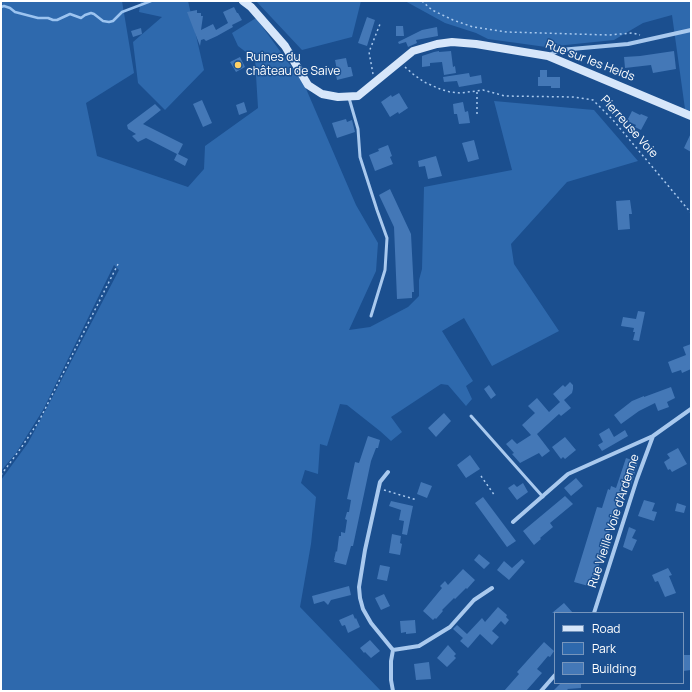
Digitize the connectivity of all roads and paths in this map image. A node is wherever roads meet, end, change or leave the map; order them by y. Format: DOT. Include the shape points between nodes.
graph roads {
  1 [pos="243,1"];
  2 [pos="422,1"];
  3 [pos="380,24"];
  4 [pos="691,30"];
  5 [pos="652,38"];
  6 [pos="548,56"];
  7 [pos="400,62"];
  8 [pos="378,80"];
  9 [pos="477,91"];
  10 [pos="348,96"];
  11 [pos="477,114"];
  12 [pos="691,116"];
  13 [pos="691,213"];
  14 [pos="118,264"];
  15 [pos="371,316"];
  16 [pos="691,409"];
  17 [pos="471,416"];
  18 [pos="653,436"];
  19 [pos="388,472"];
  20 [pos="1,475"];
  21 [pos="481,476"];
  22 [pos="379,488"];
  23 [pos="495,496"];
  24 [pos="543,497"];
  25 [pos="417,500"];
  26 [pos="513,522"];
  27 [pos="492,588"];
  28 [pos="594,612"];
  29 [pos="393,650"];
  30 [pos="554,677"];
  31 [pos="393,691"];
  32 [pos="541,691"];
  1 -- 10 [label="street" via="285,46 308,85 322,94"];
  2 -- 5 [label="path" via="432,10 473,27 507,32 609,35 632,33"];
  3 -- 8 [label="path" via="369,52 373,74"];
  4 -- 5 [label="street"];
  5 -- 6 [label="street" via="628,44 560,50"];
  6 -- 7 [label="street, Rue sur les Heids" via="452,42 413,51"];
  6 -- 12 [label="street, Rue sur les Heids"];
  7 -- 8 [label="street, Rue sur les Heids"];
  7 -- 9 [label="path, Pierreuse Voie" via="424,82 440,89 461,93"];
  8 -- 10 [label="street, Rue sur les Heids" via="358,96"];
  9 -- 11 [label="path"];
  9 -- 13 [label="path, Pierreuse Voie" via="483,90 505,96 574,97 593,100 613,120"];
  10 -- 15 [label="lane" via="358,129 360,157 387,238 385,270"];
  14 -- 20 [label="path" via="39,420"];
  16 -- 18 [label="street, Rue Vieille Voie d'Ardenne"];
  17 -- 24 [label="lane"];
  18 -- 24 [label="street, Rue Vieille Voie d'Ardenne" via="568,474"];
  18 -- 28 [label="street, Rue Vieille Voie d'Ardenne"];
  19 -- 22 [label="street" via="380,482"];
  21 -- 23 [label="path"];
  22 -- 25 [label="path"];
  22 -- 29 [label="street" via="359,587 360,598 371,623"];
  24 -- 26 [label="street, Rue Vieille Voie d'Ardenne"];
  27 -- 29 [label="street" via="474,600 450,627 419,646"];
  29 -- 31 [label="street"];
  30 -- 32 [label="street"];
}
